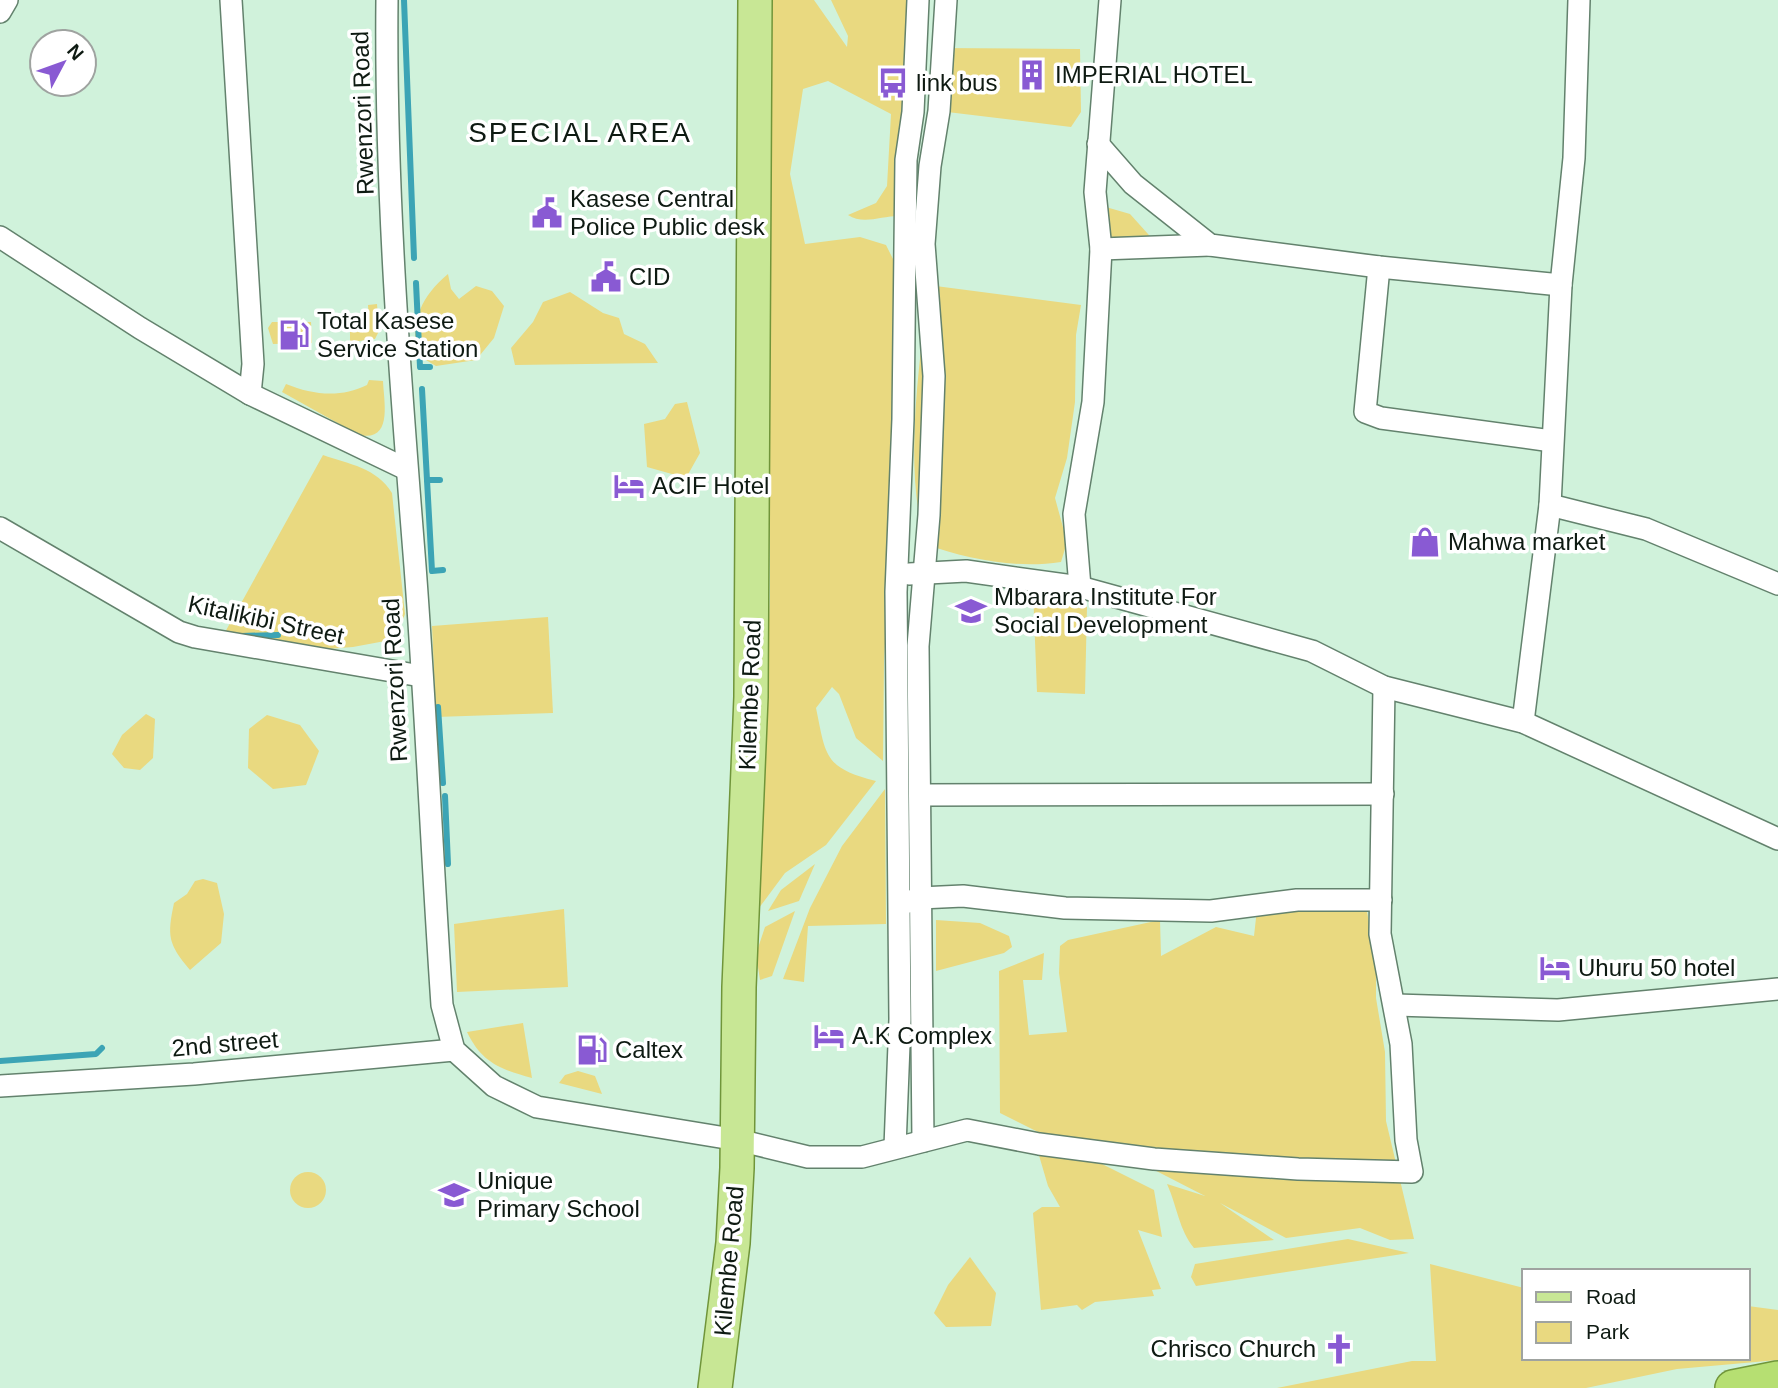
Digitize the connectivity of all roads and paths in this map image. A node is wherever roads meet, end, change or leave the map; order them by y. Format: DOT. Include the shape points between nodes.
graph roads {
  1 [pos="7,0"];
  2 [pos="232,0"];
  3 [pos="387,0"];
  4 [pos="755,0"];
  5 [pos="918,0"];
  6 [pos="946,0"];
  7 [pos="1110,0"];
  8 [pos="1579,0"];
  9 [pos="0,12"];
  10 [pos="1098,144"];
  11 [pos="0,237"];
  12 [pos="1210,245"];
  13 [pos="1101,249"];
  14 [pos="1379,267"];
  15 [pos="1561,285"];
  16 [pos="250,394"];
  17 [pos="1552,442"];
  18 [pos="406,469"];
  19 [pos="1550,505"];
  20 [pos="0,528"];
  21 [pos="897,574"];
  22 [pos="923,574"];
  23 [pos="1778,584"];
  24 [pos="1080,587"];
  25 [pos="421,676"];
  26 [pos="1384,687"];
  27 [pos="1523,722"];
  28 [pos="1383,794"];
  29 [pos="920,796"];
  30 [pos="1778,839"];
  31 [pos="1381,900"];
  32 [pos="910,901"];
  33 [pos="1778,989"];
  34 [pos="1396,1005"];
  35 [pos="454,1050"];
  36 [pos="0,1086"];
  37 [pos="738,1140"];
  38 [pos="923,1142"];
  39 [pos="895,1147"];
  40 [pos="1778,1379"];
  41 [pos="715,1388"];
  42 [pos="1733,1388"];
  1 -- 9 [label="street"];
  2 -- 16 [label="street" via="253,364"];
  3 -- 18 [label="street, Rwenzori Road" via="397,359"];
  4 -- 37 [label="main road, Kilembe Road" via="751,697"];
  5 -- 21 [label="street" via="906,160"];
  6 -- 22 [label="street" via="924,244 933,426"];
  7 -- 10 [label="street"];
  8 -- 15 [label="street" via="1574,158"];
  10 -- 12 [label="street" via="1133,184"];
  10 -- 13 [label="street" via="1095,192"];
  11 -- 16 [label="street"];
  12 -- 13 [label="street"];
  12 -- 14 [label="street"];
  13 -- 24 [label="street" via="1093,402 1074,514"];
  14 -- 15 [label="street"];
  14 -- 17 [label="street" via="1365,412"];
  15 -- 17 [label="street"];
  16 -- 18 [label="street"];
  17 -- 19 [label="street"];
  18 -- 25 [label="street, Rwenzori Road"];
  19 -- 23 [label="street" via="1646,529"];
  19 -- 27 [label="street"];
  20 -- 25 [label="street, Kitalikibi Street" via="179,632"];
  21 -- 22 [label="street"];
  21 -- 32 [label="street"];
  22 -- 24 [label="street" via="966,571"];
  22 -- 29 [label="street" via="918,646"];
  24 -- 26 [label="street" via="1312,651"];
  25 -- 35 [label="street, Rwenzori Road" via="442,1004"];
  26 -- 27 [label="street"];
  26 -- 28 [label="street"];
  27 -- 30 [label="street"];
  28 -- 29 [label="street"];
  28 -- 31 [label="street"];
  29 -- 32 [label="street"];
  31 -- 32 [label="street" via="1297,900 1211,911 1065,908 963,896"];
  31 -- 34 [label="street" via="1380,934"];
  32 -- 38 [label="street"];
  32 -- 39 [label="street"];
  33 -- 34 [label="street" via="1558,1010"];
  34 -- 38 [label="street" via="1412,1172 1154,1159 967,1130"];
  35 -- 36 [label="street, 2nd street"];
  35 -- 37 [label="street" via="494,1086 537,1107"];
  37 -- 39 [label="street" via="808,1157 862,1157"];
  37 -- 41 [label="main road, Kilembe Road" via="733,1243"];
  38 -- 39 [label="street"];
  40 -- 42 [label="highway"];
}
